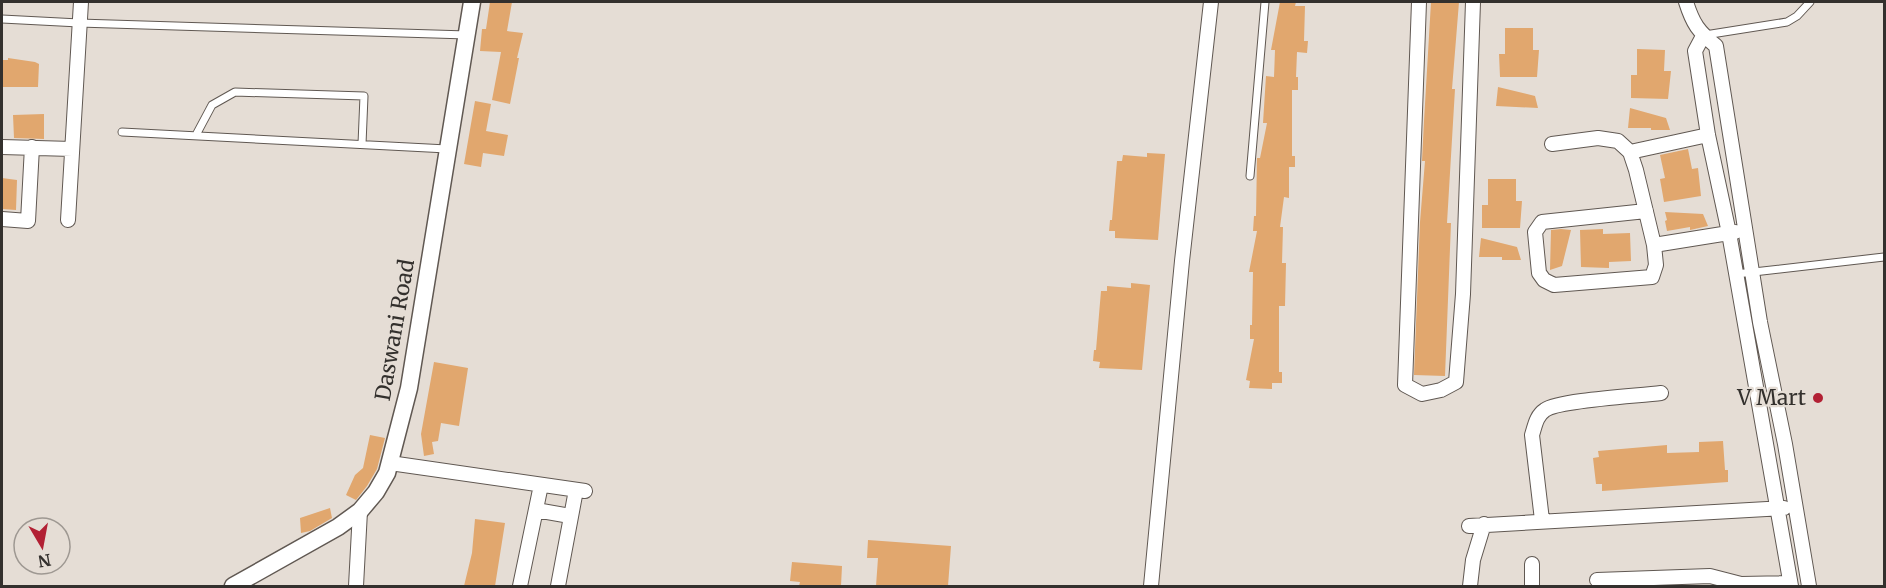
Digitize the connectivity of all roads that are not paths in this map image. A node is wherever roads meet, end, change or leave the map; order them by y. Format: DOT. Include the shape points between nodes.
graph roads {
  1 [pos="81,2"];
  2 [pos="472,2"];
  3 [pos="1211,2"];
  4 [pos="1265,2"];
  5 [pos="1419,2"];
  6 [pos="1473,2"];
  7 [pos="1686,2"];
  8 [pos="1810,2"];
  9 [pos="2,19"];
  10 [pos="79,23"];
  11 [pos="467,34"];
  12 [pos="1703,36"];
  13 [pos="122,132"];
  14 [pos="196,135"];
  15 [pos="1708,135"];
  16 [pos="362,144"];
  17 [pos="1552,144"];
  18 [pos="2,147"];
  19 [pos="32,147"];
  20 [pos="72,149"];
  21 [pos="447,149"];
  22 [pos="1630,152"];
  23 [pos="1250,176"];
  24 [pos="1646,211"];
  25 [pos="2,219"];
  26 [pos="68,220"];
  27 [pos="1745,231"];
  28 [pos="1729,233"];
  29 [pos="1654,245"];
  30 [pos="1884,257"];
  31 [pos="1752,272"];
  32 [pos="1736,274"];
  33 [pos="1661,393"];
  34 [pos="390,463"];
  35 [pos="542,485"];
  36 [pos="1777,508"];
  37 [pos="1795,508"];
  38 [pos="537,510"];
  39 [pos="360,511"];
  40 [pos="570,516"];
  41 [pos="1542,520"];
  42 [pos="1484,524"];
  43 [pos="1469,526"];
  44 [pos="1532,564"];
  45 [pos="1597,580"];
  46 [pos="1791,585"];
  47 [pos="233,586"];
  48 [pos="356,586"];
  49 [pos="520,586"];
  50 [pos="558,586"];
  51 [pos="1151,586"];
  52 [pos="1470,586"];
  53 [pos="1532,586"];
  54 [pos="1809,586"];
  1 -- 10 [label="street"];
  2 -- 11 [label="street, Daswani Road"];
  3 -- 51 [label="street"];
  4 -- 23 [label="lane"];
  5 -- 6 [label="street" via="1405,385 1422,393 1456,382 1463,294"];
  7 -- 12 [label="street" via="1692,21"];
  8 -- 12 [label="lane" via="1786,22"];
  9 -- 10 [label="lane"];
  10 -- 11 [label="lane"];
  10 -- 20 [label="street"];
  11 -- 21 [label="street, Daswani Road"];
  12 -- 15 [label="street" via="1695,51"];
  12 -- 27 [label="street" via="1716,46"];
  13 -- 14 [label="lane"];
  14 -- 16 [label="lane"];
  14 -- 16 [label="lane" via="212,105 236,92 364,96"];
  15 -- 22 [label="street"];
  15 -- 28 [label="street"];
  16 -- 21 [label="lane"];
  17 -- 22 [label="street" via="1598,138 1618,141"];
  18 -- 19 [label="street"];
  19 -- 20 [label="street"];
  19 -- 25 [label="street" via="28,221"];
  20 -- 26 [label="street"];
  21 -- 34 [label="street, Daswani Road" via="410,388"];
  22 -- 24 [label="street"];
  24 -- 29 [label="street"];
  24 -- 29 [label="street" via="1542,222 1535,232 1539,273 1554,285 1652,278 1656,266"];
  27 -- 28 [label="street"];
  27 -- 31 [label="street"];
  28 -- 29 [label="street"];
  28 -- 32 [label="street"];
  30 -- 31 [label="lane"];
  31 -- 32 [label="lane"];
  31 -- 37 [label="street"];
  32 -- 36 [label="street"];
  33 -- 41 [label="street" via="1569,403 1547,408 1539,415 1532,435"];
  34 -- 35 [label="street"];
  34 -- 39 [label="street, Daswani Road" via="376,492"];
  35 -- 38 [label="street"];
  35 -- 40 [label="street" via="580,490"];
  36 -- 37 [label="street"];
  36 -- 41 [label="street"];
  36 -- 46 [label="street"];
  37 -- 54 [label="street"];
  38 -- 40 [label="street"];
  38 -- 49 [label="street"];
  39 -- 47 [label="street, Daswani Road"];
  39 -- 48 [label="street"];
  40 -- 50 [label="street"];
  41 -- 42 [label="street"];
  42 -- 43 [label="street"];
  42 -- 52 [label="street"];
  44 -- 53 [label="street"];
  45 -- 46 [label="street" via="1710,576 1741,585"];
}
